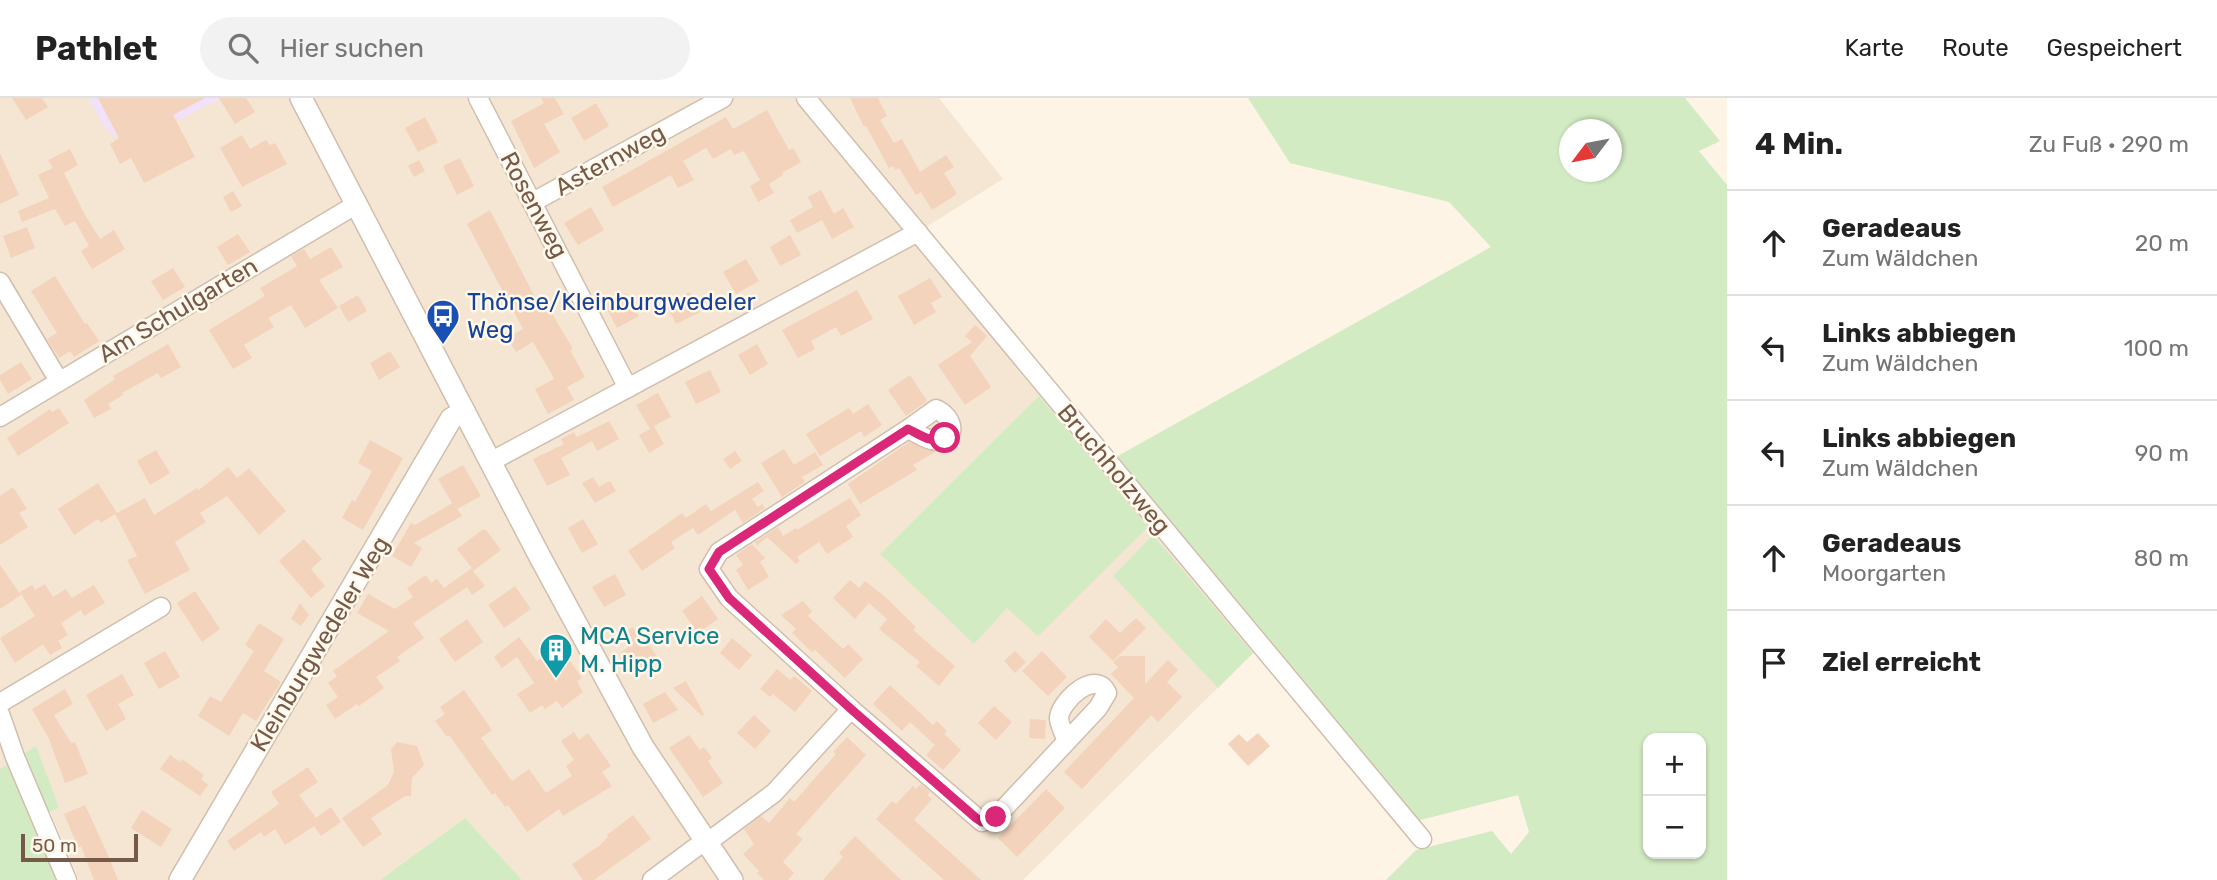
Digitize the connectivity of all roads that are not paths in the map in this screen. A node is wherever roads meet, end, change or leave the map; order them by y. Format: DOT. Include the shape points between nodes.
graph roads {
  1 [pos="301,98"];
  2 [pos="478,98"];
  3 [pos="723,98"];
  4 [pos="806,98"];
  5 [pos="533,202"];
  6 [pos="357,204"];
  7 [pos="918,232"];
  8 [pos="0,282"];
  9 [pos="59,381"];
  10 [pos="628,388"];
  11 [pos="464,411"];
  12 [pos="0,417"];
  13 [pos="908,429"];
  14 [pos="490,462"];
  15 [pos="161,607"];
  16 [pos="0,703"];
  17 [pos="851,709"];
  18 [pos="0,714"];
  19 [pos="1067,741"];
  20 [pos="1422,839"];
  21 [pos="705,842"];
  22 [pos="67,880"];
  23 [pos="180,880"];
  24 [pos="652,880"];
  25 [pos="732,880"];
  1 -- 6 [label="street"];
  2 -- 5 [label="street, Rosenweg"];
  3 -- 5 [label="street, Asternweg"];
  4 -- 7 [label="street, Bruchholzweg"];
  5 -- 10 [label="street, Rosenweg"];
  6 -- 9 [label="street, Am Schulgarten"];
  6 -- 11 [label="street"];
  7 -- 10 [label="street"];
  7 -- 20 [label="street, Bruchholzweg"];
  8 -- 9 [label="street"];
  9 -- 12 [label="street, Am Schulgarten"];
  10 -- 14 [label="street"];
  11 -- 14 [label="street"];
  11 -- 23 [label="street, Kleinburgwedeler Weg" via="452,419"];
  13 -- 17 [label="street" via="719,552 709,569 729,598"];
  14 -- 21 [label="street" via="643,747"];
  15 -- 16 [label="street"];
  17 -- 19 [label="street" via="982,822 996,817"];
  17 -- 21 [label="street" via="774,793"];
  18 -- 22 [label="street"];
  21 -- 24 [label="street"];
  21 -- 25 [label="street"];
}
